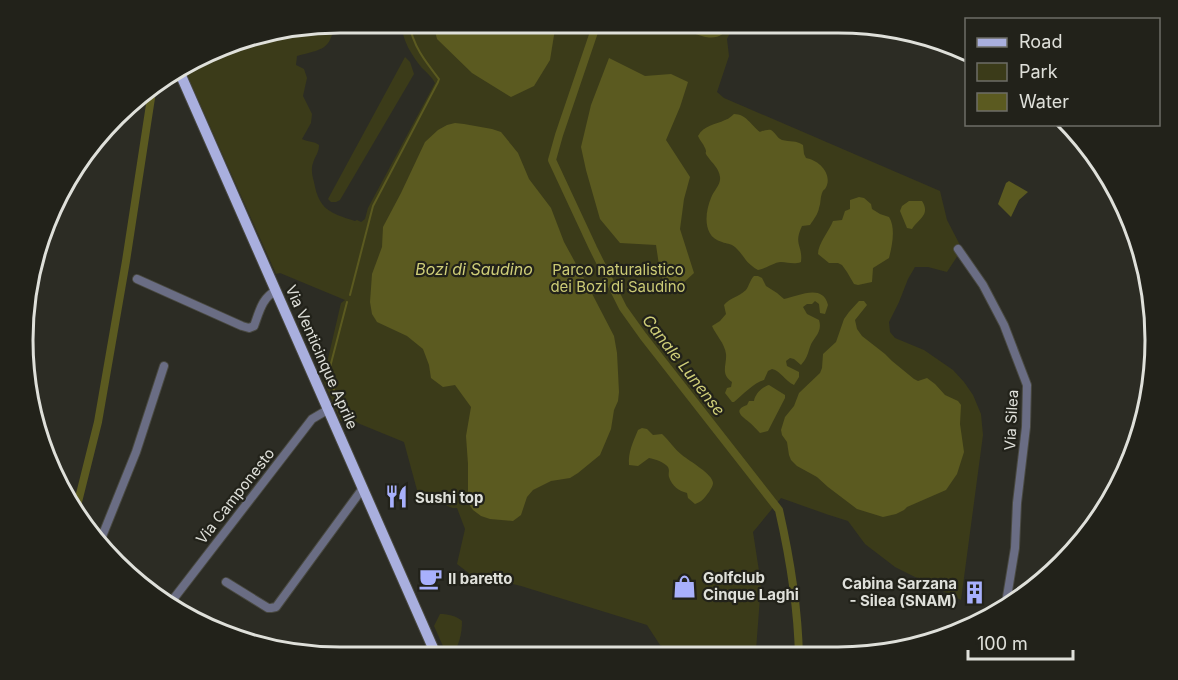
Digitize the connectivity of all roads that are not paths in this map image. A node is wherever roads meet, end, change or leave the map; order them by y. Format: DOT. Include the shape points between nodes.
graph roads {
  1 [pos="182,77"];
  2 [pos="958,249"];
  3 [pos="137,279"];
  4 [pos="276,291"];
  5 [pos="164,366"];
  6 [pos="329,410"];
  7 [pos="363,488"];
  8 [pos="103,535"];
  9 [pos="226,582"];
  10 [pos="1007,596"];
  11 [pos="174,598"];
  12 [pos="433,647"];
  1 -- 4 [label="main road, Via Venticinque Aprile"];
  2 -- 10 [label="street, Via Silea" via="1004,325 1027,385 1015,548"];
  3 -- 4 [label="street" via="249,328 254,326 263,303"];
  4 -- 6 [label="main road, Via Venticinque Aprile"];
  5 -- 8 [label="street"];
  6 -- 7 [label="main road, Via Venticinque Aprile"];
  6 -- 11 [label="street, Via Camponesto" via="312,419"];
  7 -- 9 [label="street" via="276,607 268,608"];
  7 -- 12 [label="main road, Via Venticinque Aprile"];
}
